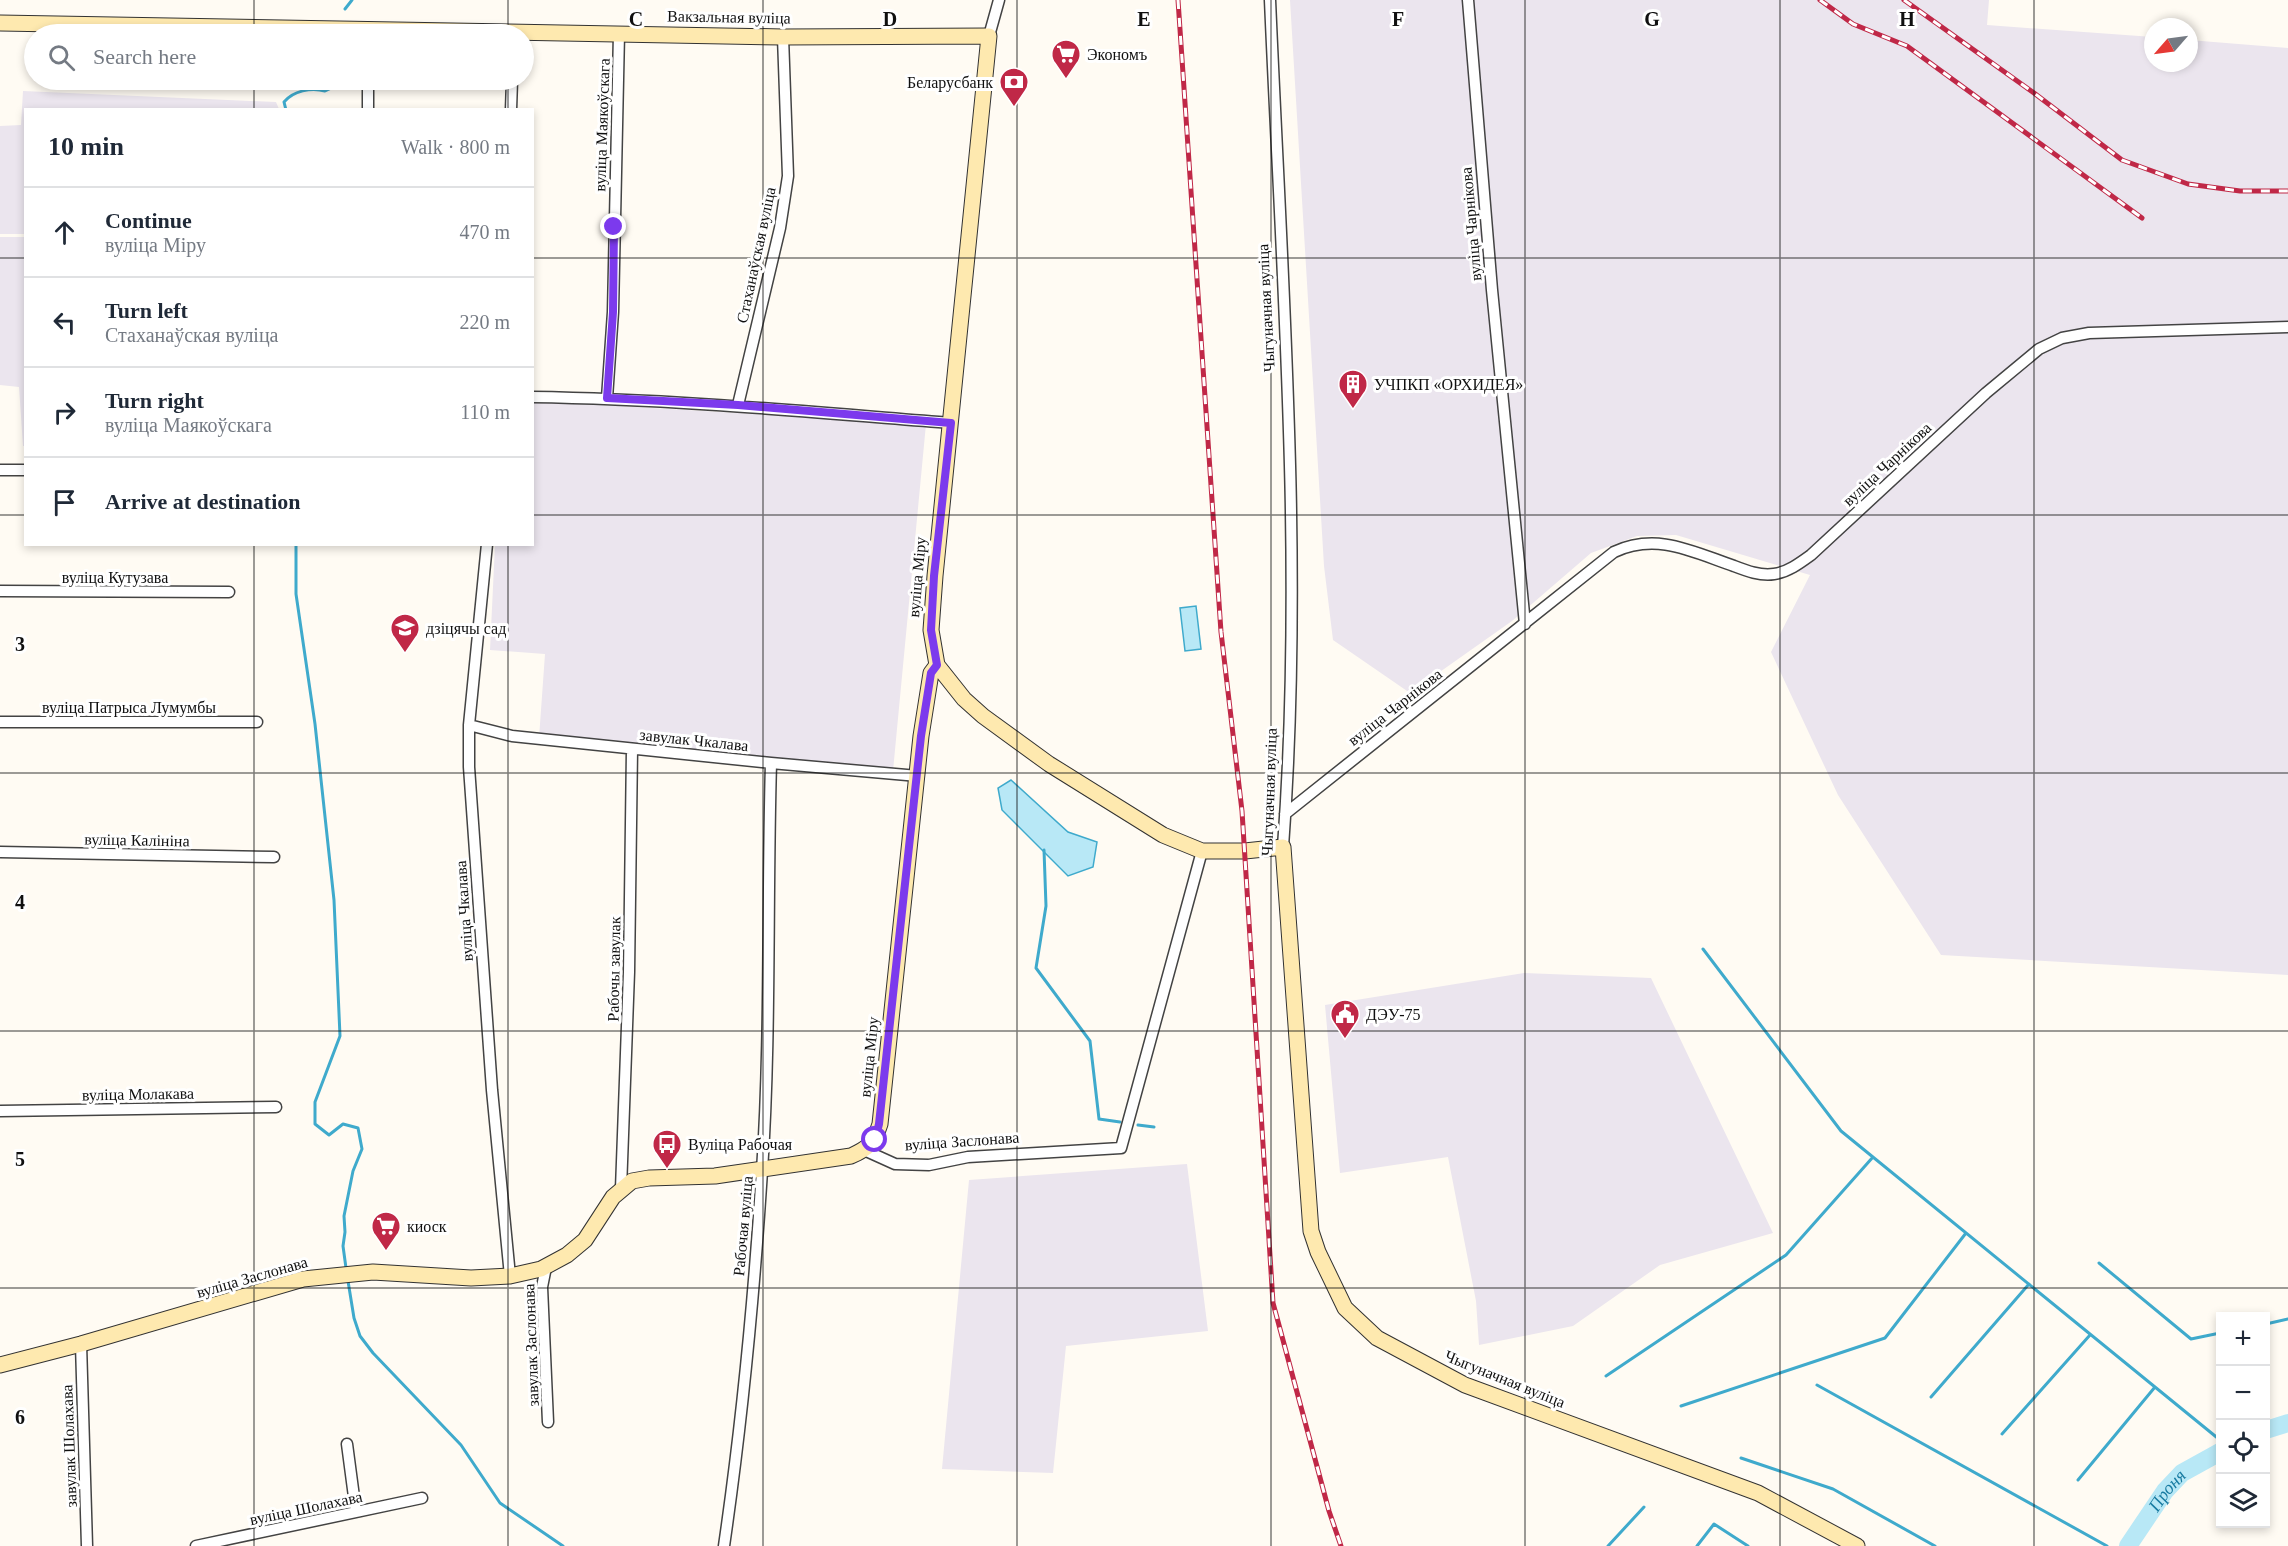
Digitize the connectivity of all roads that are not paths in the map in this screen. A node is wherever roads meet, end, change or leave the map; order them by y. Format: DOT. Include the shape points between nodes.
graph roads {
  1 [pos="999,0"];
  2 [pos="1270,0"];
  3 [pos="1468,0"];
  4 [pos="0,23"];
  5 [pos="41,24"];
  6 [pos="619,33"];
  7 [pos="534,34"];
  8 [pos="989,36"];
  9 [pos="783,37"];
  10 [pos="368,90"];
  11 [pos="512,90"];
  12 [pos="368,108"];
  13 [pos="511,108"];
  14 [pos="2288,327"];
  15 [pos="534,397"];
  16 [pos="607,398"];
  17 [pos="738,405"];
  18 [pos="951,423"];
  19 [pos="0,470"];
  20 [pos="24,470"];
  21 [pos="487,546"];
  22 [pos="0,591"];
  23 [pos="229,592"];
  24 [pos="1525,624"];
  25 [pos="937,665"];
  26 [pos="0,722"];
  27 [pos="257,722"];
  28 [pos="469,725"];
  29 [pos="632,749"];
  30 [pos="771,763"];
  31 [pos="918,776"];
  32 [pos="1285,814"];
  33 [pos="1283,847"];
  34 [pos="1202,850"];
  35 [pos="0,852"];
  36 [pos="274,857"];
  37 [pos="276,1107"];
  38 [pos="0,1111"];
  39 [pos="864,1150"];
  40 [pos="762,1170"];
  41 [pos="621,1189"];
  42 [pos="546,1267"];
  43 [pos="510,1276"];
  44 [pos="81,1344"];
  45 [pos="0,1365"];
  46 [pos="549,1422"];
  47 [pos="347,1444"];
  48 [pos="422,1498"];
  49 [pos="356,1512"];
  50 [pos="87,1546"];
  51 [pos="196,1546"];
  52 [pos="724,1546"];
  53 [pos="1857,1546"];
  1 -- 8 [label="street, вуліца Міру"];
  2 -- 32 [label="street, Чыгуначная вуліца" via="1292,535"];
  3 -- 24 [label="street, вуліца Чарнікова"];
  4 -- 5 [label="street, Вакзальная вуліца"];
  6 -- 7 [label="street, Вакзальная вуліца"];
  6 -- 9 [label="street, Вакзальная вуліца"];
  6 -- 16 [label="street, вуліца Маякоўскага" via="613,312"];
  8 -- 9 [label="street, Вакзальная вуліца"];
  8 -- 18 [label="street, вуліца Міру"];
  9 -- 17 [label="street, Стаханаўская вуліца" via="788,176 780,228"];
  10 -- 12 [label="street"];
  11 -- 13 [label="street"];
  14 -- 24 [label="street, вуліца Чарнікова" via="2090,333 2062,338 2039,349 1986,393 1794,567 1776,574 1755,574 1670,544 1630,545 1614,552"];
  15 -- 16 [label="street"];
  16 -- 17 [label="street"];
  17 -- 18 [label="street"];
  18 -- 25 [label="street, вуліца Міру" via="934,576 931,630"];
  19 -- 20 [label="street"];
  21 -- 28 [label="street, вуліца Чкалава"];
  22 -- 23 [label="street, вуліца Кутузава"];
  24 -- 32 [label="street, вуліца Чарнікова"];
  25 -- 31 [label="street, вуліца Міру" via="931,673"];
  25 -- 34 [label="street" via="976,710 1049,764 1164,835"];
  26 -- 27 [label="street, вуліца Патрыса Лумумбы"];
  28 -- 29 [label="street, завулак Чкалава" via="512,736"];
  28 -- 43 [label="street, вуліца Чкалава" via="471,810"];
  29 -- 30 [label="street, завулак Чкалава"];
  29 -- 41 [label="street, Рабочы завулак"];
  30 -- 31 [label="street, завулак Чкалава"];
  30 -- 40 [label="street, Рабочая вуліца"];
  31 -- 39 [label="street, вуліца Міру" via="879,1124 875,1140"];
  32 -- 33 [label="street, Чыгуначная вуліца"];
  33 -- 34 [label="street"];
  33 -- 53 [label="street, Чыгуначная вуліца" via="1311,1231 1345,1308 1377,1338 1465,1385 1758,1493"];
  34 -- 39 [label="street, вуліца Заслонава" via="1121,1148 968,1157 929,1165 895,1164"];
  35 -- 36 [label="street, вуліца Калініна"];
  37 -- 38 [label="street, вуліца Молакава"];
  39 -- 40 [label="street" via="851,1156"];
  40 -- 41 [label="street" via="650,1178 632,1181"];
  40 -- 52 [label="street, Рабочая вуліца" via="740,1431"];
  41 -- 42 [label="street, вуліца Заслонава" via="585,1240"];
  42 -- 43 [label="street, вуліца Заслонава"];
  42 -- 46 [label="street, завулак Заслонава" via="542,1287"];
  43 -- 44 [label="street, вуліца Заслонава" via="471,1278 373,1272 303,1279"];
  44 -- 45 [label="street, вуліца Заслонава"];
  44 -- 50 [label="street, завулак Шолахава"];
  47 -- 49 [label="street"];
  48 -- 49 [label="street, вуліца Шолахава"];
  49 -- 51 [label="street, вуліца Шолахава"];
}
